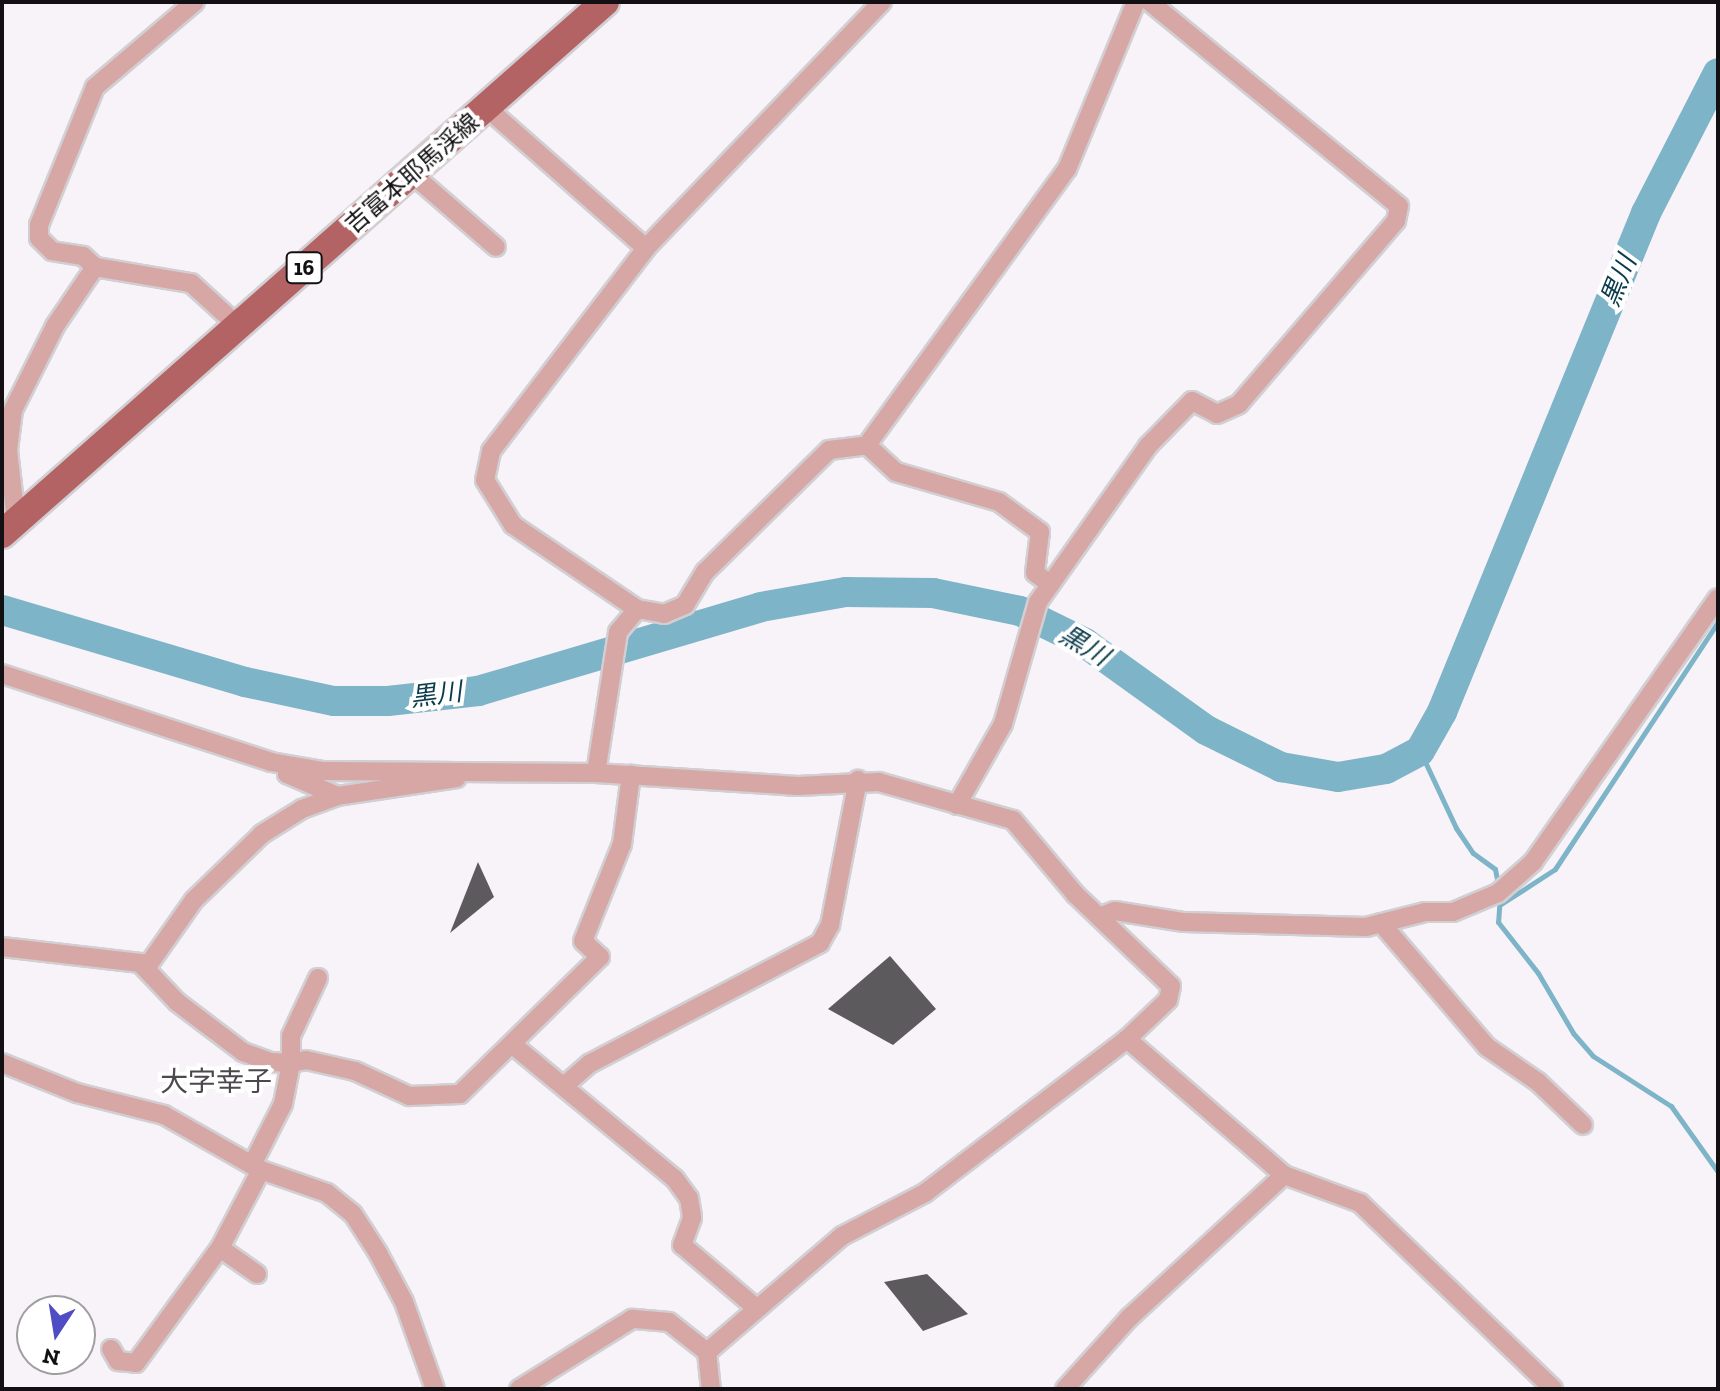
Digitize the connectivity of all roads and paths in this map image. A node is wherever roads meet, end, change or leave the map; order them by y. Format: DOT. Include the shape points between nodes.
graph roads {
  1 [pos="195,2"];
  2 [pos="605,2"];
  3 [pos="882,2"];
  4 [pos="1136,2"];
  5 [pos="1150,2"];
  6 [pos="487,108"];
  7 [pos="412,174"];
  8 [pos="496,247"];
  9 [pos="646,248"];
  10 [pos="95,267"];
  11 [pos="238,326"];
  12 [pos="867,445"];
  13 [pos="9,528"];
  14 [pos="1050,584"];
  15 [pos="1718,598"];
  16 [pos="637,609"];
  17 [pos="1710,628"];
  18 [pos="2,674"];
  19 [pos="287,765"];
  20 [pos="459,773"];
  21 [pos="596,773"];
  22 [pos="631,775"];
  23 [pos="858,780"];
  24 [pos="337,796"];
  25 [pos="957,805"];
  26 [pos="1099,917"];
  27 [pos="1381,923"];
  28 [pos="2,947"];
  29 [pos="140,963"];
  30 [pos="318,978"];
  31 [pos="1127,1039"];
  32 [pos="513,1045"];
  33 [pos="2,1063"];
  34 [pos="291,1063"];
  35 [pos="565,1085"];
  36 [pos="1583,1125"];
  37 [pos="257,1167"];
  38 [pos="1284,1175"];
  39 [pos="220,1248"];
  40 [pos="257,1274"];
  41 [pos="754,1306"];
  42 [pos="111,1349"];
  43 [pos="707,1352"];
  44 [pos="435,1389"];
  45 [pos="519,1389"];
  46 [pos="711,1389"];
  47 [pos="1065,1389"];
  48 [pos="1553,1389"];
  1 -- 10 [label="street" via="95,87 39,225 39,238 52,251 83,256"];
  2 -- 6 [label="main road, 吉富本耶馬渓線 / 16"];
  3 -- 9 [label="street"];
  4 -- 12 [label="street" via="1067,169"];
  5 -- 14 [label="street" via="1399,206 1396,221 1357,272 1239,404 1217,414 1192,401 1148,446"];
  6 -- 7 [label="main road, 吉富本耶馬渓線 / 16"];
  6 -- 9 [label="street"];
  7 -- 8 [label="street"];
  7 -- 11 [label="main road, 吉富本耶馬渓線 / 16"];
  9 -- 16 [label="street" via="491,451 485,468 489,492 513,525"];
  10 -- 11 [label="street" via="191,283"];
  10 -- 13 [label="street" via="55,326 13,410"];
  11 -- 13 [label="main road, 吉富本耶馬渓線 / 16"];
  12 -- 14 [label="street" via="896,472 999,502 1040,532 1035,573"];
  12 -- 16 [label="street" via="829,450 705,572 685,605 664,614"];
  14 -- 25 [label="street" via="1038,602 1003,724"];
  15 -- 17 [label="street"];
  16 -- 21 [label="street" via="618,632 614,685 600,719"];
  17 -- 27 [label="street" via="1523,876 1453,912"];
  18 -- 19 [label="street"];
  19 -- 20 [label="street"];
  19 -- 24 [label="street" via="287,774"];
  20 -- 21 [label="street"];
  20 -- 24 [label="street" via="457,780 435,786"];
  21 -- 22 [label="street"];
  22 -- 23 [label="street" via="798,786"];
  22 -- 32 [label="street" via="622,844 583,941 600,957"];
  23 -- 25 [label="street"];
  23 -- 35 [label="street" via="830,925 820,943 589,1064"];
  24 -- 29 [label="street" via="262,834 176,920 149,964"];
  25 -- 26 [label="street" via="1013,820"];
  26 -- 27 [label="street" via="1115,911 1184,922"];
  26 -- 31 [label="street" via="1171,986 1168,1000"];
  27 -- 36 [label="street" via="1487,1047 1538,1082"];
  28 -- 29 [label="street"];
  29 -- 34 [label="street" via="177,1002 243,1052"];
  30 -- 34 [label="street" via="291,1036"];
  31 -- 38 [label="street"];
  31 -- 41 [label="street" via="925,1193 842,1236 793,1284"];
  32 -- 34 [label="street" via="449,1097 409,1096 355,1071 306,1060"];
  32 -- 35 [label="street"];
  33 -- 37 [label="street" via="77,1093 164,1115"];
  34 -- 37 [label="street" via="283,1104"];
  35 -- 41 [label="street" via="675,1179 689,1198 692,1218 682,1245"];
  37 -- 39 [label="street"];
  37 -- 44 [label="street" via="327,1193 353,1214 404,1302"];
  38 -- 47 [label="street" via="1129,1318"];
  38 -- 48 [label="street" via="1360,1203"];
  39 -- 40 [label="street"];
  39 -- 42 [label="street" via="136,1363 118,1361"];
  41 -- 43 [label="street"];
  43 -- 45 [label="street" via="669,1322 632,1319"];
  43 -- 46 [label="street"];
}
